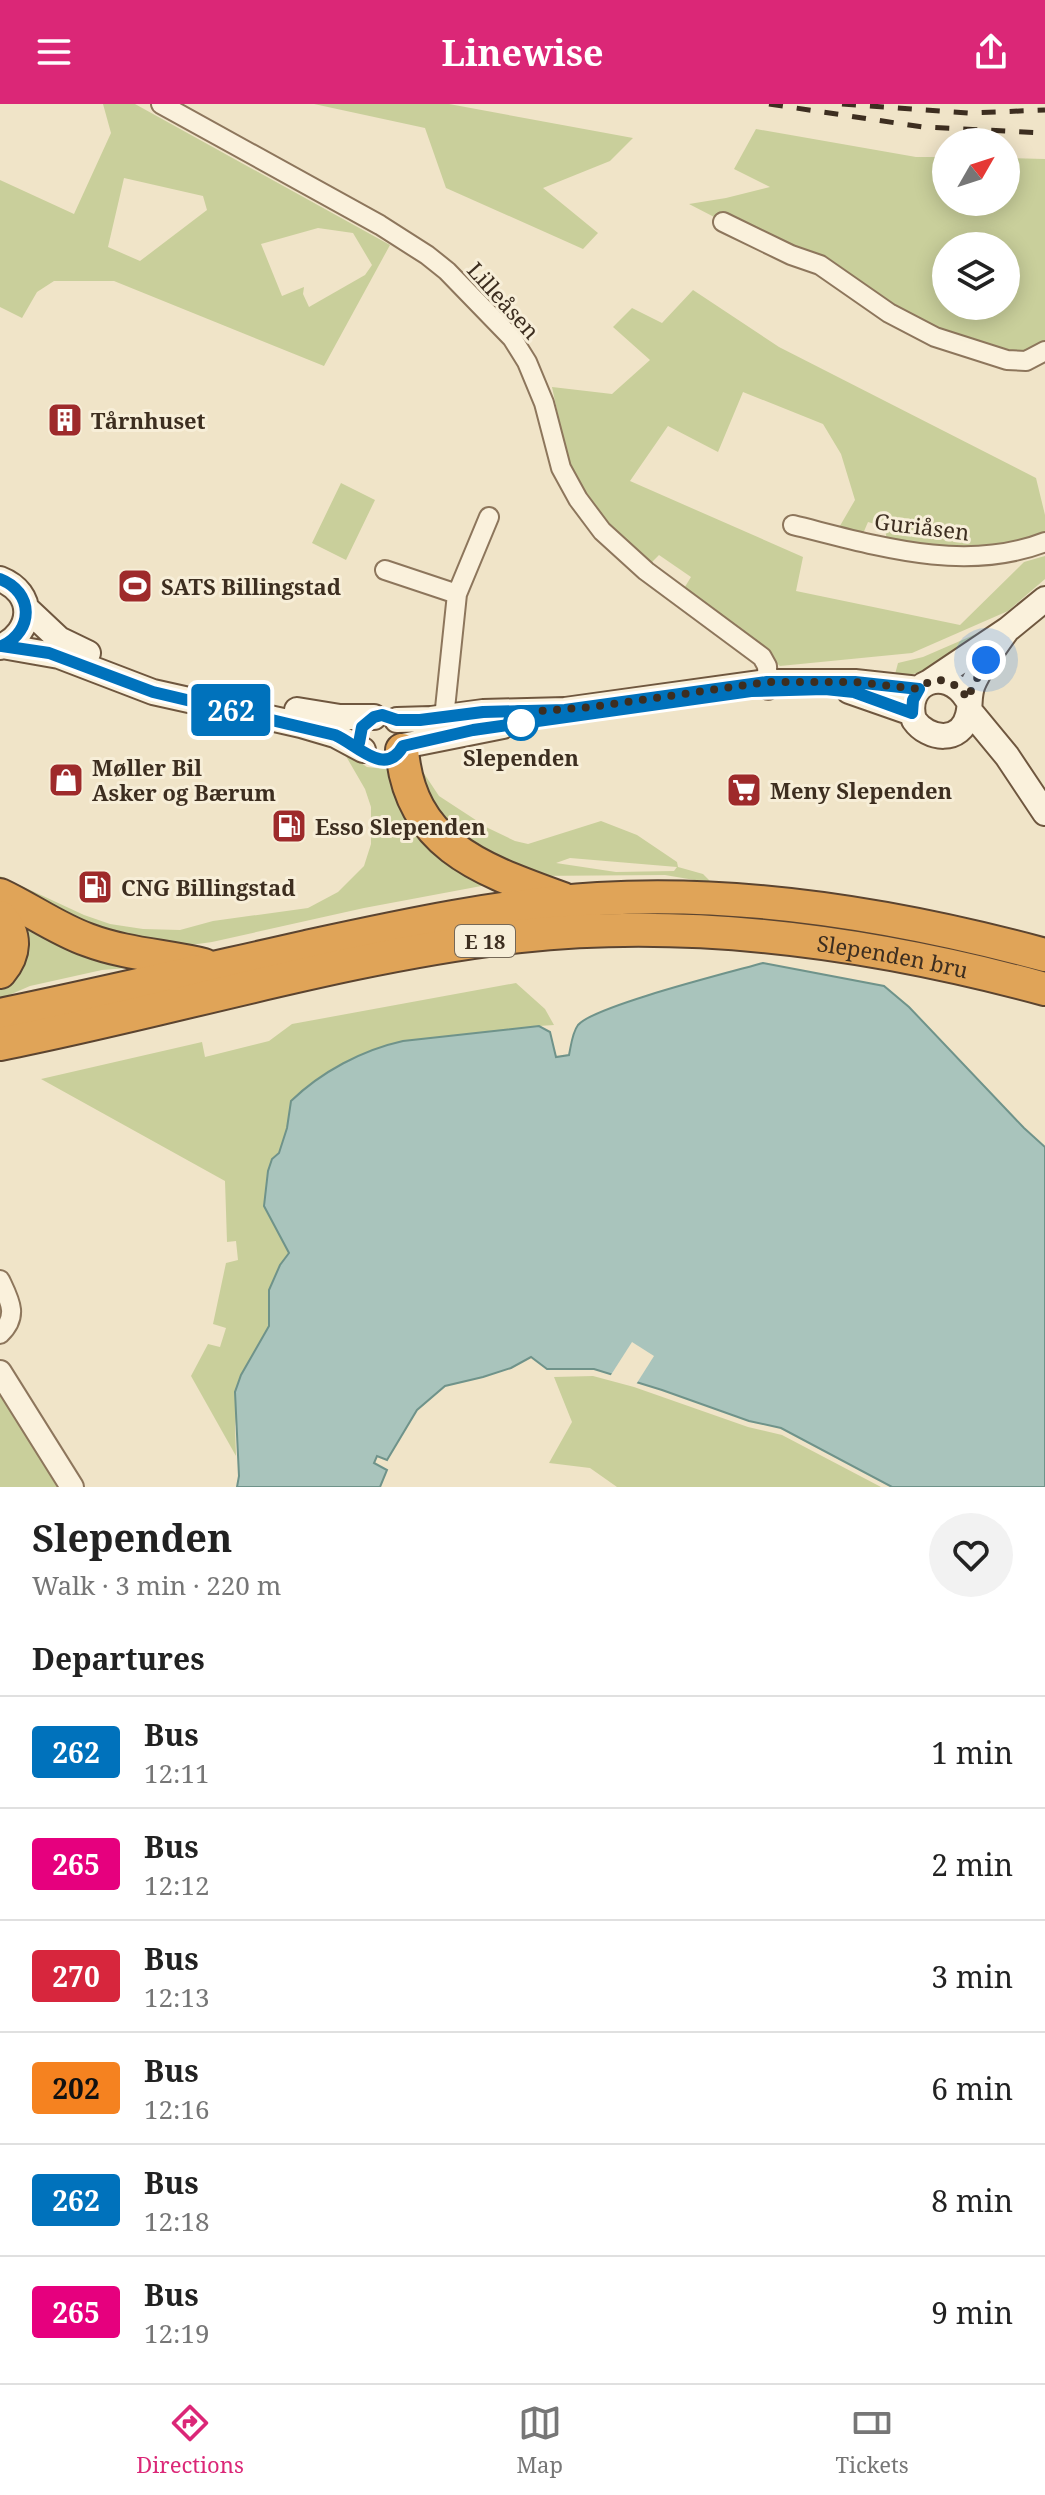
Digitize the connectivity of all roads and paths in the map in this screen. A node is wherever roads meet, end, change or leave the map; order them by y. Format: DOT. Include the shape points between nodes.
graph roads {
  1 [pos="161,104"];
  2 [pos="723,222"];
  3 [pos="1045,351"];
  4 [pos="489,517"];
  5 [pos="793,525"];
  6 [pos="1045,542"];
  7 [pos="385,570"];
  8 [pos="0,579"];
  9 [pos="457,594"];
  10 [pos="1045,599"];
  11 [pos="26,608"];
  12 [pos="1007,630"];
  13 [pos="1,647"];
  14 [pos="925,685"];
  15 [pos="768,686"];
  16 [pos="968,704"];
  17 [pos="912,713"];
  18 [pos="444,718"];
  19 [pos="394,733"];
  20 [pos="949,736"];
  21 [pos="363,750"];
  22 [pos="1018,772"];
  23 [pos="1045,813"];
  24 [pos="0,895"];
  25 [pos="570,901"];
  26 [pos="0,917"];
  27 [pos="1045,955"];
  28 [pos="215,967"];
  29 [pos="0,972"];
  30 [pos="1045,989"];
  31 [pos="0,1015"];
  32 [pos="0,1044"];
  33 [pos="0,1280"];
  34 [pos="0,1334"];
  35 [pos="0,1372"];
  36 [pos="72,1487"];
  1 -- 15 [label="street, Lilleåsen" via="380,225 447,271 512,338 527,362 561,468 602,531 646,571 762,657"];
  2 -- 3 [label="street" via="820,265 889,313 935,337 1007,360 1026,361"];
  4 -- 9 [label="street"];
  5 -- 6 [label="street, Guriåsen" via="883,549 982,557"];
  7 -- 9 [label="street"];
  8 -- 11 [label="main road" via="20,593"];
  9 -- 18 [label="street"];
  10 -- 12 [label="main road"];
  11 -- 13 [label="main road" via="18,636"];
  11 -- 19 [label="main road" via="67,644 157,679"];
  12 -- 14 [label="main road"];
  12 -- 16 [label="main road" via="986,660"];
  13 -- 21 [label="main road" via="59,656 153,692 301,725"];
  14 -- 15 [label="main road"];
  14 -- 16 [label="main road" via="951,682 961,688"];
  14 -- 17 [label="main road" via="913,700"];
  15 -- 17 [label="main road" via="854,692"];
  15 -- 18 [label="main road"];
  15 -- 19 [label="main road" via="473,730"];
  16 -- 20 [label="main road" via="964,725"];
  16 -- 22 [label="main road"];
  17 -- 20 [label="main road" via="928,734"];
  18 -- 19 [label="main road"];
  19 -- 21 [label="main road" via="362,727"];
  19 -- 21 [label="main road" via="397,756 382,761"];
  19 -- 25 [label="highway, E 18" via="416,804 432,827 469,861"];
  20 -- 22 [label="main road" via="990,752"];
  22 -- 23 [label="main road"];
  24 -- 28 [label="highway, E 18" via="50,924 107,947"];
  25 -- 27 [label="highway, Slependen bru / E 18" via="739,901 852,914"];
  25 -- 28 [label="highway, E 18" via="473,912"];
  26 -- 29 [label="highway" via="13,947"];
  28 -- 31 [label="highway, E 18"];
  30 -- 32 [label="highway, Slependen bru / E 18" via="905,956 792,938 600,931 477,942"];
  33 -- 34 [label="street" via="12,1310"];
  35 -- 36 [label="street"];
}
